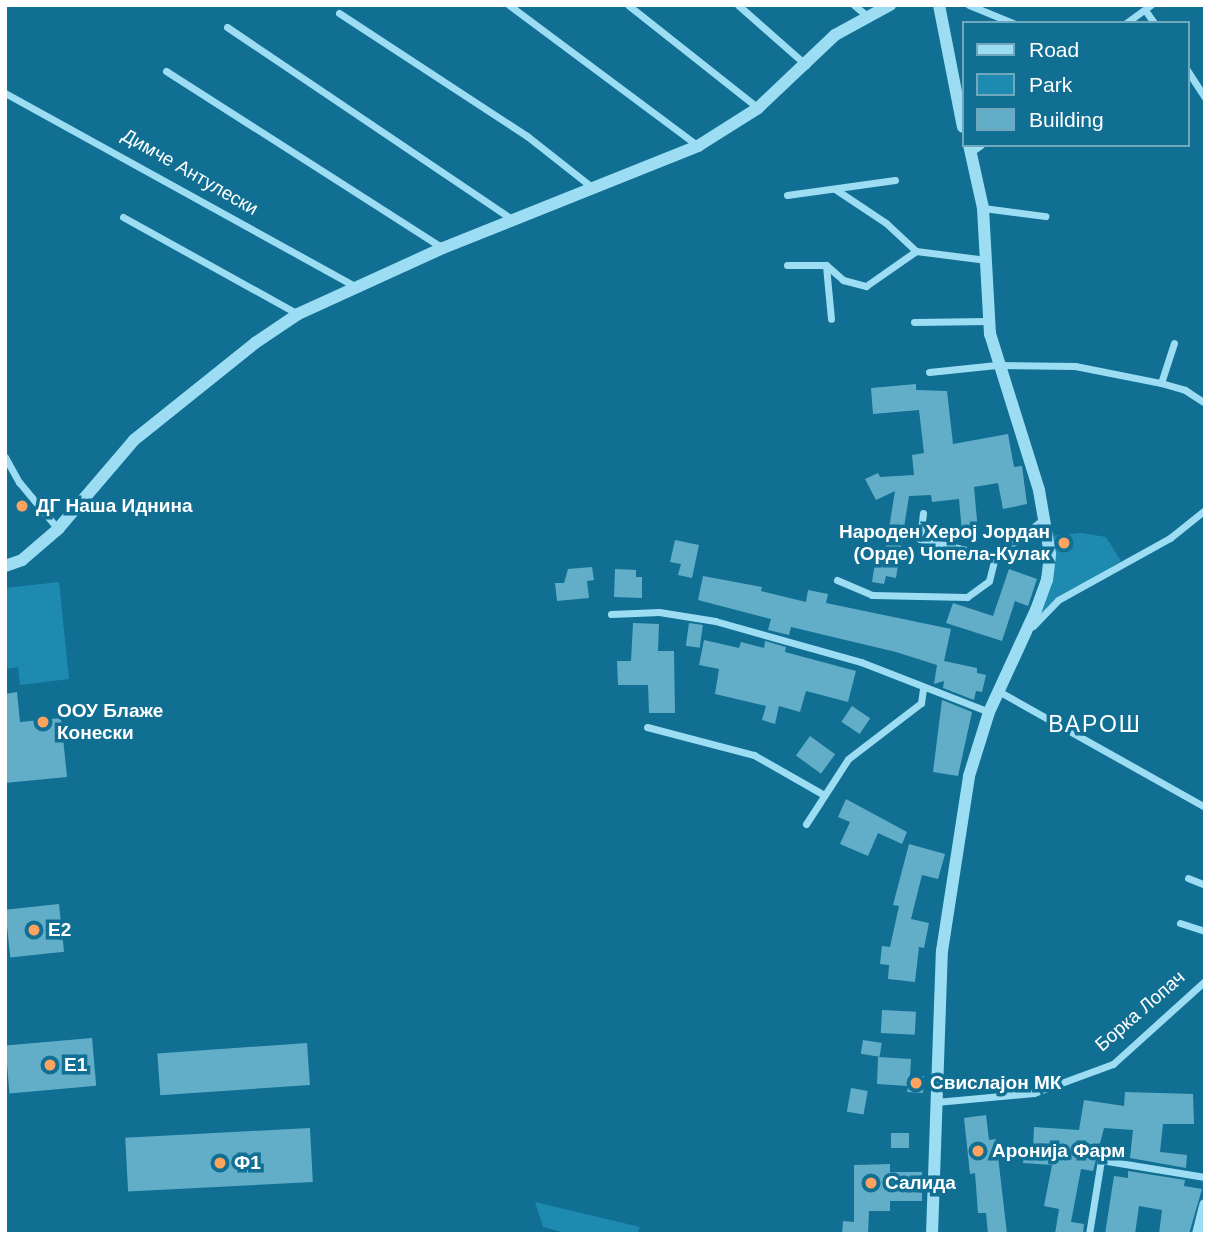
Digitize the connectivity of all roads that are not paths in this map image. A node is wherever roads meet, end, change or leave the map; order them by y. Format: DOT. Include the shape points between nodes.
graph roads {
  1 [pos="509,5"];
  2 [pos="628,5"];
  3 [pos="738,5"];
  4 [pos="854,5"];
  5 [pos="890,5"];
  6 [pos="939,5"];
  7 [pos="969,5"];
  8 [pos="1148,8"];
  9 [pos="339,13"];
  10 [pos="866,15"];
  11 [pos="1008,21"];
  12 [pos="1129,21"];
  13 [pos="227,27"];
  14 [pos="806,65"];
  15 [pos="166,71"];
  16 [pos="1189,74"];
  17 [pos="5,93"];
  18 [pos="1205,98"];
  19 [pos="758,108"];
  20 [pos="962,122"];
  21 [pos="698,146"];
  22 [pos="973,148"];
  23 [pos="895,180"];
  24 [pos="593,188"];
  25 [pos="835,189"];
  26 [pos="787,195"];
  27 [pos="983,208"];
  28 [pos="1045,216"];
  29 [pos="123,217"];
  30 [pos="513,220"];
  31 [pos="443,248"];
  32 [pos="916,251"];
  33 [pos="986,260"];
  34 [pos="788,265"];
  35 [pos="826,265"];
  36 [pos="354,286"];
  37 [pos="298,314"];
  38 [pos="831,319"];
  39 [pos="988,321"];
  40 [pos="914,322"];
  41 [pos="1174,343"];
  42 [pos="997,365"];
  43 [pos="929,372"];
  44 [pos="1161,383"];
  45 [pos="1205,403"];
  46 [pos="5,457"];
  47 [pos="1205,510"];
  48 [pos="923,513"];
  49 [pos="1045,517"];
  50 [pos="58,529"];
  51 [pos="995,557"];
  52 [pos="5,566"];
  53 [pos="837,580"];
  54 [pos="611,614"];
  55 [pos="1025,634"];
  56 [pos="923,690"];
  57 [pos="1000,692"];
  58 [pos="989,712"];
  59 [pos="647,727"];
  60 [pos="824,795"];
  61 [pos="1205,807"];
  62 [pos="806,824"];
  63 [pos="1188,878"];
  64 [pos="1205,885"];
  65 [pos="1180,923"];
  66 [pos="1205,931"];
  67 [pos="1205,981"];
  68 [pos="936,1102"];
  69 [pos="1205,1177"];
  70 [pos="1205,1205"];
  71 [pos="932,1234"];
  72 [pos="1089,1234"];
  73 [pos="1198,1234"];
  1 -- 21 [label="street"];
  2 -- 19 [label="street"];
  3 -- 14 [label="street"];
  4 -- 10 [label="street"];
  5 -- 10 [label="street"];
  6 -- 20 [label="street"];
  7 -- 11 [label="street"];
  8 -- 12 [label="street"];
  9 -- 24 [label="street" via="527,136"];
  10 -- 14 [label="street" via="835,35"];
  13 -- 30 [label="street"];
  14 -- 19 [label="street"];
  15 -- 31 [label="street"];
  16 -- 18 [label="street"];
  17 -- 36 [label="street, Димче Антулески"];
  19 -- 21 [label="street"];
  21 -- 24 [label="street"];
  22 -- 27 [label="street"];
  23 -- 25 [label="street"];
  24 -- 30 [label="street"];
  25 -- 26 [label="street"];
  25 -- 32 [label="street" via="886,223"];
  27 -- 28 [label="street"];
  27 -- 33 [label="street"];
  29 -- 37 [label="street"];
  30 -- 31 [label="street"];
  31 -- 36 [label="street"];
  32 -- 33 [label="street"];
  32 -- 35 [label="street" via="866,286 843,280"];
  33 -- 39 [label="street"];
  34 -- 35 [label="street"];
  35 -- 38 [label="street"];
  36 -- 37 [label="street"];
  37 -- 50 [label="street" via="134,440"];
  39 -- 40 [label="street"];
  39 -- 42 [label="street"];
  41 -- 44 [label="street"];
  42 -- 43 [label="street"];
  42 -- 44 [label="street" via="1076,366"];
  42 -- 49 [label="street"];
  44 -- 45 [label="street" via="1185,390"];
  46 -- 50 [label="street" via="19,482"];
  47 -- 55 [label="street" via="1170,538 1058,600"];
  48 -- 51 [label="street" via="919,539"];
  49 -- 51 [label="street"];
  49 -- 55 [label="street" via="1047,580"];
  50 -- 52 [label="street" via="22,560"];
  51 -- 53 [label="street" via="989,581 967,597 872,595"];
  54 -- 56 [label="street" via="659,612 715,621 861,662"];
  55 -- 57 [label="street"];
  56 -- 58 [label="street"];
  56 -- 60 [label="street" via="921,704 848,759"];
  57 -- 58 [label="street"];
  57 -- 61 [label="street"];
  58 -- 68 [label="street" via="969,776 942,951"];
  59 -- 60 [label="street" via="754,755"];
  60 -- 62 [label="street"];
  63 -- 64 [label="street"];
  65 -- 66 [label="street"];
  67 -- 68 [label="street, Борка Лопач" via="1113,1064 1034,1093"];
  68 -- 71 [label="street"];
  69 -- 72 [label="street" via="1101,1160"];
  70 -- 73 [label="street"];
}
